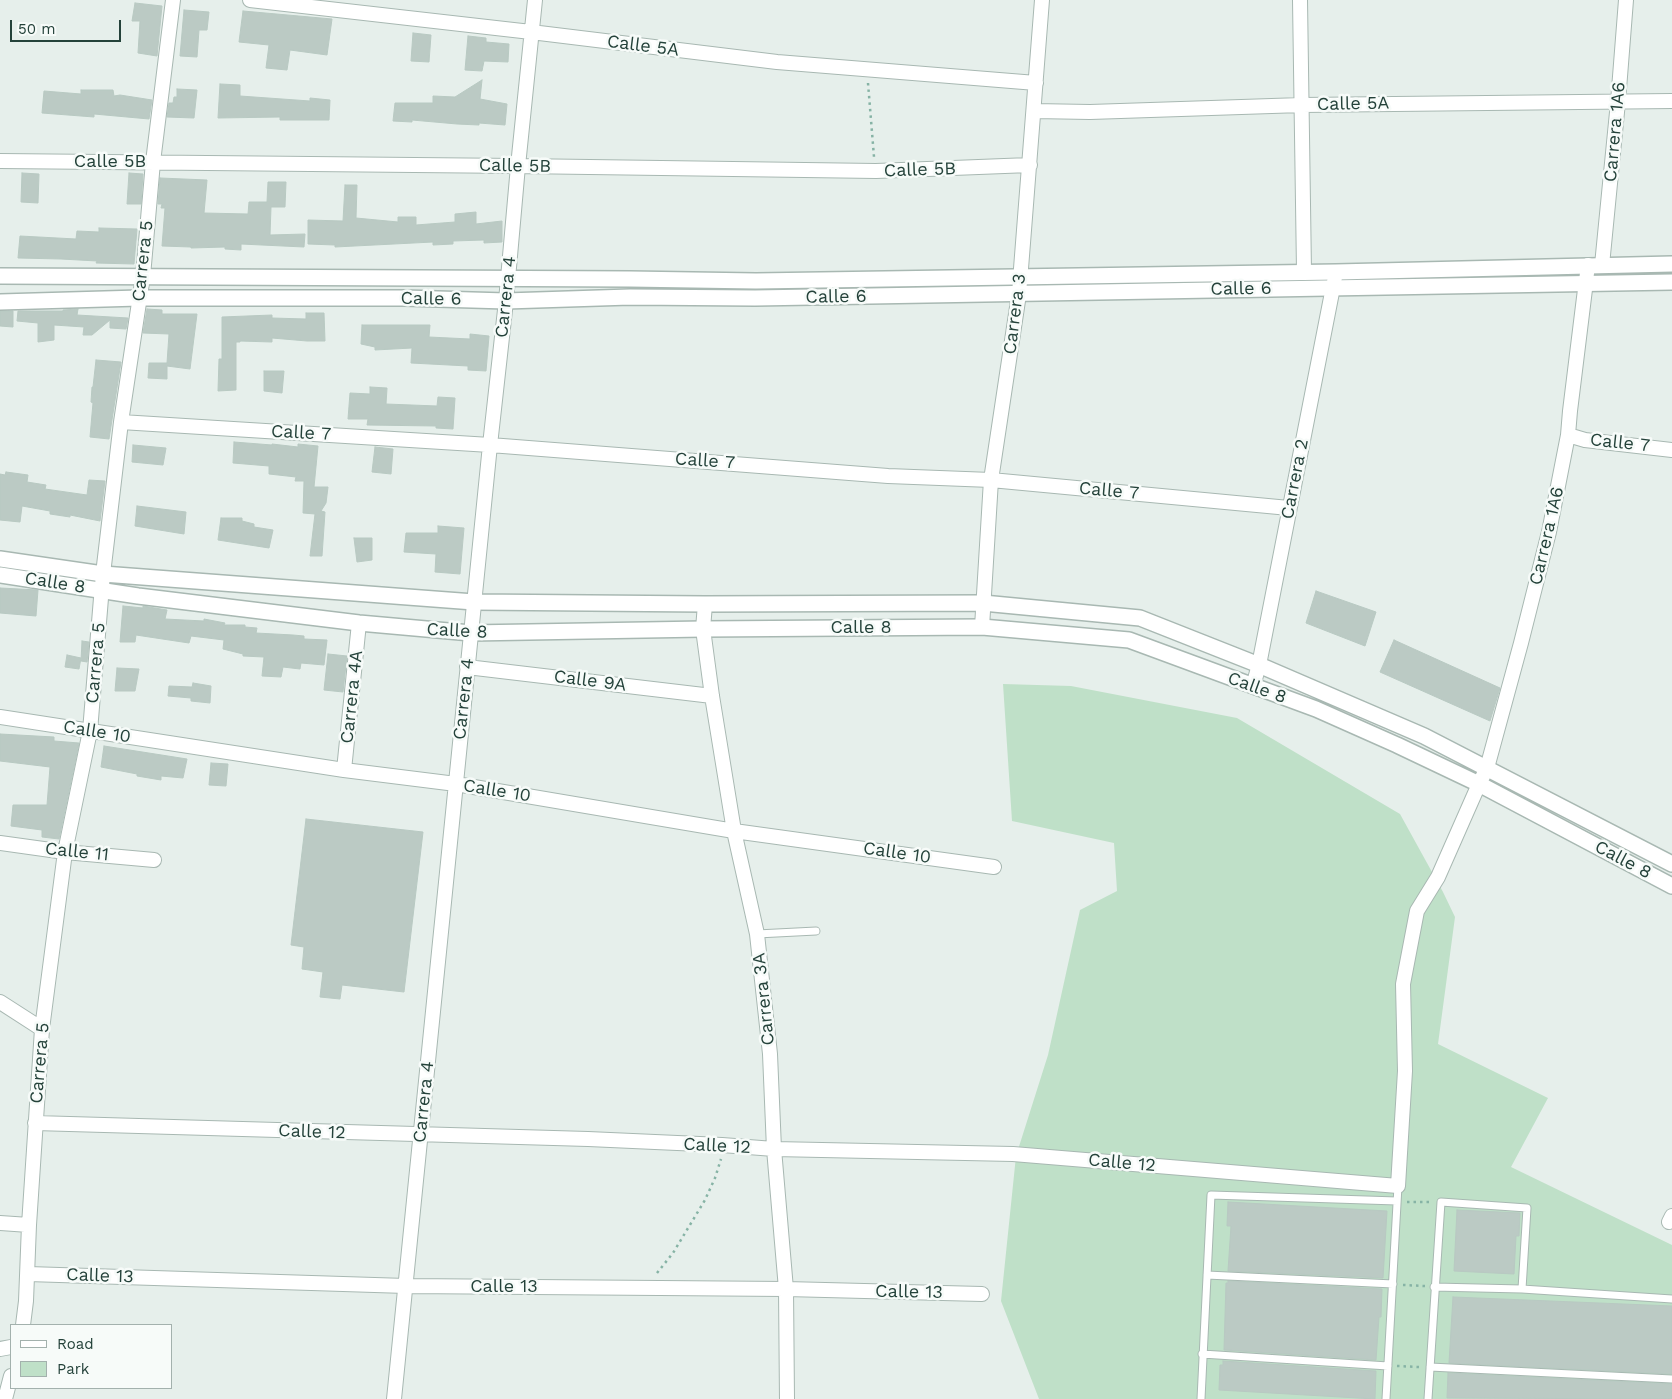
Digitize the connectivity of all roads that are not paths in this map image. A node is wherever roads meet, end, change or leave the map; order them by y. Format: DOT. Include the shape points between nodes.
graph roads {
  1 [pos="173,0"];
  2 [pos="250,0"];
  3 [pos="535,0"];
  4 [pos="1042,0"];
  5 [pos="1300,0"];
  6 [pos="1626,0"];
  7 [pos="531,32"];
  8 [pos="1036,83"];
  9 [pos="1672,101"];
  10 [pos="1618,102"];
  11 [pos="1302,105"];
  12 [pos="1034,111"];
  13 [pos="0,161"];
  14 [pos="153,162"];
  15 [pos="1030,165"];
  16 [pos="518,166"];
  17 [pos="1672,264"];
  18 [pos="1595,265"];
  19 [pos="1304,271"];
  20 [pos="1336,272"];
  21 [pos="0,276"];
  22 [pos="143,276"];
  23 [pos="1020,276"];
  24 [pos="406,278"];
  25 [pos="508,279"];
  26 [pos="756,281"];
  27 [pos="1586,282"];
  28 [pos="1672,282"];
  29 [pos="1333,287"];
  30 [pos="1019,294"];
  31 [pos="139,298"];
  32 [pos="404,298"];
  33 [pos="755,298"];
  34 [pos="506,301"];
  35 [pos="0,302"];
  36 [pos="121,422"];
  37 [pos="1568,436"];
  38 [pos="490,445"];
  39 [pos="1672,450"];
  40 [pos="991,480"];
  41 [pos="1289,508"];
  42 [pos="0,559"];
  43 [pos="103,574"];
  44 [pos="0,575"];
  45 [pos="102,591"];
  46 [pos="474,602"];
  47 [pos="983,603"];
  48 [pos="705,604"];
  49 [pos="359,623"];
  50 [pos="982,627"];
  51 [pos="704,628"];
  52 [pos="471,633"];
  53 [pos="1259,665"];
  54 [pos="467,667"];
  55 [pos="1252,686"];
  56 [pos="712,696"];
  57 [pos="0,717"];
  58 [pos="90,731"];
  59 [pos="1487,768"];
  60 [pos="344,770"];
  61 [pos="456,784"];
  62 [pos="1478,784"];
  63 [pos="734,830"];
  64 [pos="0,843"];
  65 [pos="64,852"];
  66 [pos="154,860"];
  67 [pos="1672,864"];
  68 [pos="994,867"];
  69 [pos="1672,886"];
  70 [pos="816,931"];
  71 [pos="757,934"];
  72 [pos="0,1002"];
  73 [pos="42,1029"];
  74 [pos="35,1123"];
  75 [pos="420,1135"];
  76 [pos="774,1149"];
  77 [pos="1398,1186"];
  78 [pos="1397,1201"];
  79 [pos="0,1223"];
  80 [pos="29,1225"];
  81 [pos="28,1274"];
  82 [pos="1207,1275"];
  83 [pos="1393,1284"];
  84 [pos="406,1286"];
  85 [pos="1434,1287"];
  86 [pos="786,1289"];
  87 [pos="1522,1289"];
  88 [pos="982,1294"];
  89 [pos="1672,1299"];
  90 [pos="23,1324"];
  91 [pos="1202,1354"];
  92 [pos="1388,1366"];
  93 [pos="1430,1367"];
  94 [pos="1672,1379"];
  95 [pos="10,1380"];
  96 [pos="5,1399"];
  97 [pos="394,1399"];
  98 [pos="787,1399"];
  99 [pos="1201,1399"];
  100 [pos="1386,1399"];
  101 [pos="1428,1399"];
  1 -- 14 [label="street, Carrera 5"];
  2 -- 7 [label="street, Calle 5A"];
  3 -- 7 [label="street, Carrera 4"];
  4 -- 8 [label="street, Carrera 3"];
  5 -- 11 [label="street"];
  6 -- 10 [label="street, Carrera 1A6"];
  7 -- 8 [label="street, Calle 5A" via="777,62"];
  7 -- 16 [label="street, Carrera 4"];
  8 -- 12 [label="street, Carrera 3"];
  9 -- 10 [label="street, Calle 5A"];
  10 -- 11 [label="street, Calle 5A"];
  10 -- 18 [label="street, Carrera 1A6"];
  11 -- 12 [label="street, Calle 5A"];
  11 -- 19 [label="street"];
  12 -- 15 [label="street, Carrera 3"];
  13 -- 14 [label="street, Calle 5B"];
  14 -- 16 [label="street, Calle 5B"];
  14 -- 22 [label="street, Carrera 5"];
  15 -- 16 [label="street, Calle 5B" via="876,171"];
  15 -- 23 [label="street, Carrera 3"];
  16 -- 25 [label="street, Carrera 4"];
  17 -- 18 [label="street, Calle 6"];
  18 -- 20 [label="street, Calle 6"];
  18 -- 27 [label="street, Carrera 1A6"];
  19 -- 20 [label="street, Calle 6"];
  19 -- 23 [label="street, Calle 6"];
  20 -- 29 [label="street, Carrera 2"];
  21 -- 22 [label="street, Calle 6"];
  22 -- 24 [label="street, Calle 6"];
  22 -- 31 [label="street, Carrera 5"];
  23 -- 26 [label="street, Calle 6"];
  23 -- 30 [label="street, Carrera 3"];
  24 -- 25 [label="street, Calle 6"];
  24 -- 32 [label="street"];
  25 -- 26 [label="street, Calle 6"];
  25 -- 34 [label="street, Carrera 4"];
  26 -- 33 [label="street"];
  27 -- 28 [label="street, Calle 6"];
  27 -- 29 [label="street, Calle 6"];
  27 -- 37 [label="street, Carrera 1A6"];
  29 -- 30 [label="street, Calle 6"];
  29 -- 41 [label="street, Carrera 2"];
  30 -- 33 [label="street, Calle 6"];
  30 -- 40 [label="street, Carrera 3"];
  31 -- 32 [label="street, Calle 6"];
  31 -- 35 [label="street, Calle 6"];
  31 -- 36 [label="street, Carrera 5"];
  32 -- 34 [label="street, Calle 6"];
  33 -- 34 [label="street, Calle 6" via="630,297"];
  34 -- 38 [label="street, Carrera 4"];
  36 -- 38 [label="street, Calle 7"];
  36 -- 43 [label="street, Carrera 5"];
  37 -- 39 [label="street, Calle 7"];
  37 -- 59 [label="street, Carrera 1A6" via="1522,642"];
  38 -- 40 [label="street, Calle 7" via="888,476"];
  38 -- 46 [label="street, Carrera 4"];
  40 -- 41 [label="street, Calle 7"];
  40 -- 47 [label="street, Carrera 3"];
  41 -- 53 [label="street, Carrera 2"];
  42 -- 43 [label="street, Calle 8"];
  43 -- 45 [label="street, Carrera 5"];
  43 -- 46 [label="street, Calle 8"];
  44 -- 45 [label="street, Calle 8"];
  45 -- 49 [label="street, Calle 8"];
  45 -- 58 [label="street, Carrera 5"];
  46 -- 48 [label="street, Calle 8"];
  46 -- 52 [label="street, Carrera 4"];
  47 -- 48 [label="street, Calle 8"];
  47 -- 50 [label="street, Carrera 3"];
  47 -- 53 [label="street, Calle 8" via="1140,618"];
  48 -- 51 [label="street, Carrera 3A"];
  49 -- 52 [label="street, Calle 8"];
  49 -- 60 [label="street, Carrera 4A"];
  50 -- 51 [label="street, Calle 8"];
  50 -- 55 [label="street, Calle 8" via="1130,640"];
  51 -- 52 [label="street, Calle 8"];
  51 -- 56 [label="street, Carrera 3A"];
  52 -- 54 [label="street, Carrera 4"];
  53 -- 55 [label="street, Carrera 2"];
  53 -- 59 [label="street, Calle 8" via="1424,736"];
  54 -- 56 [label="street, Calle 9A"];
  54 -- 61 [label="street, Carrera 4"];
  55 -- 62 [label="street, Calle 8" via="1316,709"];
  56 -- 63 [label="street, Carrera 3A"];
  57 -- 58 [label="street, Calle 10"];
  58 -- 60 [label="street, Calle 10"];
  58 -- 65 [label="street, Carrera 5"];
  59 -- 62 [label="street, Carrera 1A6"];
  59 -- 67 [label="street, Calle 8"];
  60 -- 61 [label="street, Calle 10"];
  61 -- 63 [label="street, Calle 10"];
  61 -- 75 [label="street, Carrera 4"];
  62 -- 69 [label="street, Calle 8"];
  62 -- 77 [label="street, Carrera 1A6" via="1438,877 1415,920 1403,984 1405,1071"];
  63 -- 68 [label="street, Calle 10"];
  63 -- 71 [label="street, Carrera 3A"];
  64 -- 65 [label="street, Calle 11"];
  65 -- 66 [label="street, Calle 11"];
  65 -- 73 [label="street, Carrera 5"];
  70 -- 71 [label="lane"];
  71 -- 76 [label="street, Carrera 3A" via="770,1054"];
  72 -- 73 [label="street"];
  73 -- 74 [label="street, Carrera 5"];
  74 -- 75 [label="street, Calle 12"];
  74 -- 80 [label="street, Carrera 5"];
  75 -- 76 [label="street, Calle 12" via="588,1139"];
  75 -- 84 [label="street, Carrera 4"];
  76 -- 77 [label="street, Calle 12" via="1013,1154"];
  76 -- 86 [label="street, Carrera 3A"];
  77 -- 78 [label="lane"];
  78 -- 82 [label="lane" via="1211,1195"];
  78 -- 83 [label="lane"];
  79 -- 80 [label="street"];
  80 -- 81 [label="street, Carrera 5"];
  81 -- 84 [label="street, Calle 13"];
  81 -- 90 [label="street, Carrera 5"];
  82 -- 83 [label="lane"];
  82 -- 91 [label="lane"];
  83 -- 92 [label="lane"];
  84 -- 86 [label="street, Calle 13"];
  84 -- 97 [label="street, Carrera 4"];
  85 -- 87 [label="lane"];
  85 -- 87 [label="lane" via="1441,1202 1527,1208"];
  85 -- 93 [label="lane"];
  86 -- 88 [label="street, Calle 13"];
  86 -- 98 [label="street, Carrera 3A"];
  87 -- 89 [label="lane"];
  91 -- 92 [label="lane"];
  91 -- 99 [label="lane"];
  92 -- 100 [label="lane"];
  93 -- 94 [label="lane"];
  93 -- 101 [label="lane"];
  95 -- 96 [label="street"];
}
